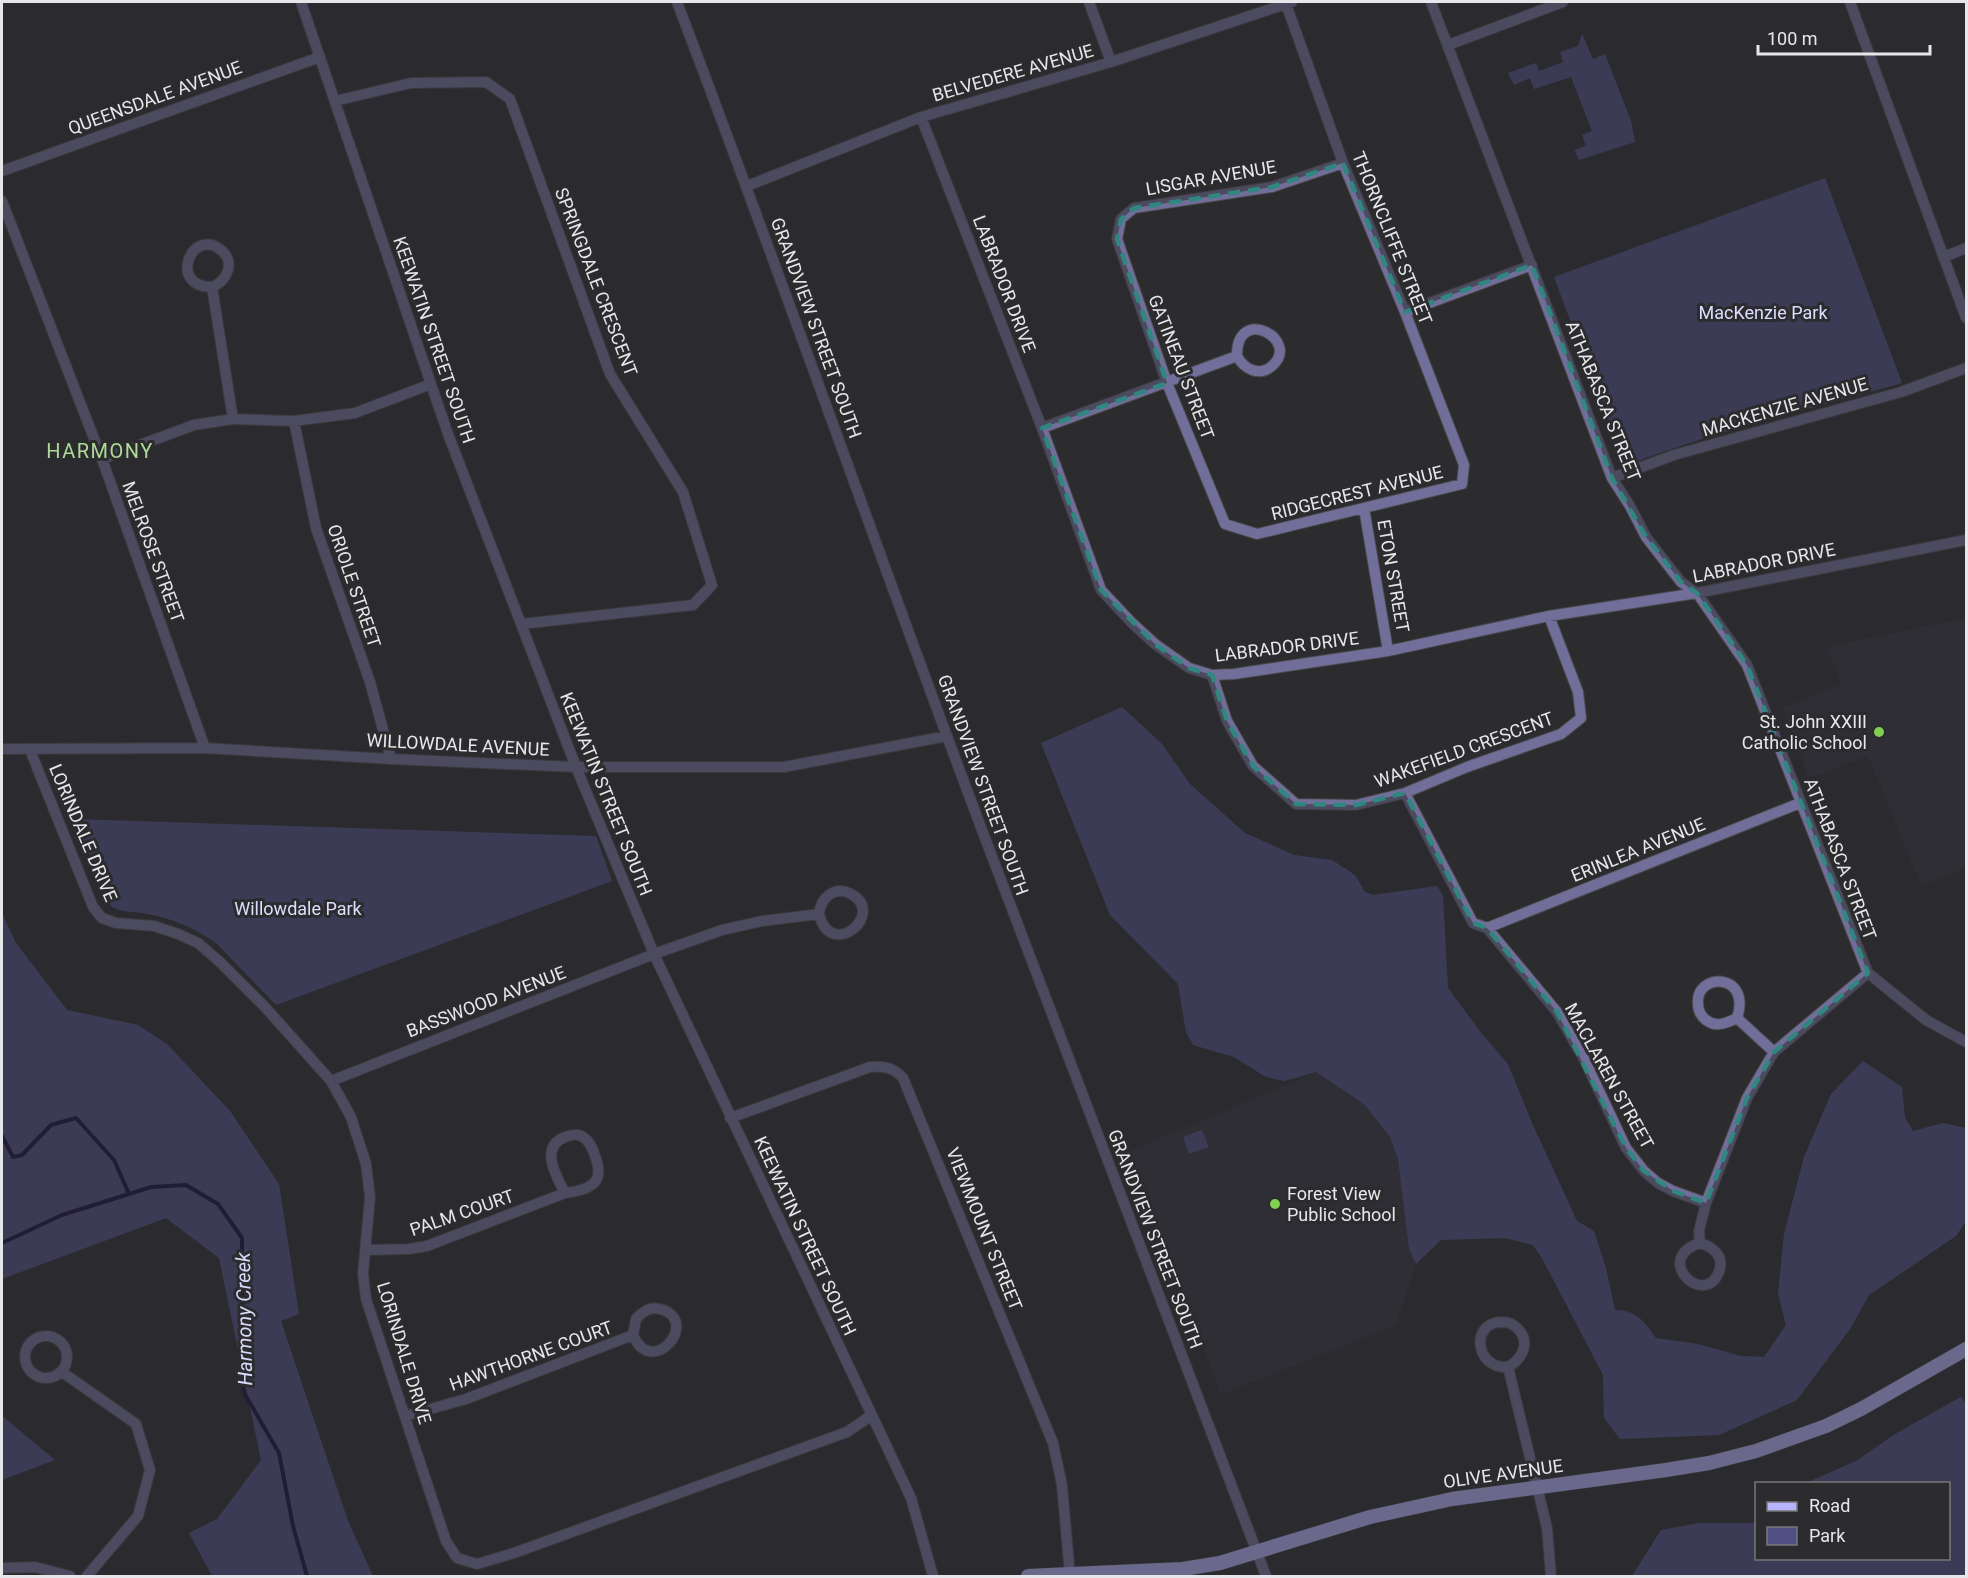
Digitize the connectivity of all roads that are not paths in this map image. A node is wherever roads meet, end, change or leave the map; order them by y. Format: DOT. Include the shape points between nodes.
graph roads {
  1 [pos="301,2"];
  2 [pos="677,2"];
  3 [pos="1089,2"];
  4 [pos="1431,2"];
  5 [pos="1563,2"];
  6 [pos="1850,2"];
  7 [pos="1289,3"];
  8 [pos="1448,45"];
  9 [pos="320,57"];
  10 [pos="1111,62"];
  11 [pos="335,101"];
  12 [pos="921,117"];
  13 [pos="1343,163"];
  14 [pos="2,171"];
  15 [pos="747,186"];
  16 [pos="2,201"];
  17 [pos="1120,219"];
  18 [pos="1966,248"];
  19 [pos="1944,257"];
  20 [pos="1532,266"];
  21 [pos="212,287"];
  22 [pos="1405,312"];
  23 [pos="1966,318"];
  24 [pos="1237,356"];
  25 [pos="1966,368"];
  26 [pos="1167,383"];
  27 [pos="431,384"];
  28 [pos="233,419"];
  29 [pos="294,421"];
  30 [pos="1042,428"];
  31 [pos="102,459"];
  32 [pos="1612,478"];
  33 [pos="1462,484"];
  34 [pos="1364,508"];
  35 [pos="1225,524"];
  36 [pos="1966,540"];
  37 [pos="1697,593"];
  38 [pos="1549,616"];
  39 [pos="521,624"];
  40 [pos="1388,651"];
  41 [pos="1212,675"];
  42 [pos="947,736"];
  43 [pos="205,748"];
  44 [pos="2,750"];
  45 [pos="30,750"];
  46 [pos="391,759"];
  47 [pos="576,767"];
  48 [pos="1405,793"];
  49 [pos="1800,803"];
  50 [pos="819,914"];
  51 [pos="1487,928"];
  52 [pos="654,954"];
  53 [pos="1868,973"];
  54 [pos="1737,1018"];
  55 [pos="1966,1042"];
  56 [pos="1774,1052"];
  57 [pos="331,1081"];
  58 [pos="730,1118"];
  59 [pos="565,1193"];
  60 [pos="1706,1203"];
  61 [pos="1700,1243"];
  62 [pos="367,1250"];
  63 [pos="633,1335"];
  64 [pos="1966,1349"];
  65 [pos="1508,1367"];
  66 [pos="62,1372"];
  67 [pos="872,1415"];
  68 [pos="405,1416"];
  69 [pos="1536,1487"];
  70 [pos="1257,1553"];
  71 [pos="2,1568"];
  72 [pos="1070,1575"];
  73 [pos="70,1576"];
  74 [pos="87,1576"];
  75 [pos="933,1576"];
  76 [pos="1028,1576"];
  77 [pos="1266,1576"];
  78 [pos="1551,1576"];
  1 -- 9 [label="street, KEEWATIN STREET SOUTH"];
  2 -- 15 [label="street, GRANDVIEW STREET SOUTH"];
  3 -- 10 [label="street"];
  4 -- 8 [label="street, ATHABASCA STREET"];
  5 -- 8 [label="street"];
  6 -- 19 [label="street"];
  7 -- 10 [label="street, BELVEDERE AVENUE"];
  7 -- 13 [label="street, THORNCLIFFE STREET"];
  8 -- 20 [label="street, ATHABASCA STREET"];
  9 -- 11 [label="street, KEEWATIN STREET SOUTH"];
  9 -- 14 [label="street, QUEENSDALE AVENUE"];
  10 -- 12 [label="street, BELVEDERE AVENUE"];
  11 -- 27 [label="street, KEEWATIN STREET SOUTH"];
  11 -- 39 [label="street, SPRINGDALE CRESCENT" via="411,83 486,82 510,99 610,374 683,492 712,585 693,605"];
  12 -- 15 [label="street, BELVEDERE AVENUE"];
  12 -- 30 [label="street, LABRADOR DRIVE"];
  13 -- 17 [label="street, LISGAR AVENUE" via="1272,187 1134,208"];
  13 -- 22 [label="street, THORNCLIFFE STREET"];
  15 -- 42 [label="street, GRANDVIEW STREET SOUTH"];
  16 -- 31 [label="street, MELROSE STREET"];
  17 -- 26 [label="street, GATINEAU STREET" via="1117,239"];
  18 -- 19 [label="street"];
  19 -- 23 [label="street"];
  20 -- 22 [label="street"];
  20 -- 32 [label="street, ATHABASCA STREET"];
  21 -- 28 [label="street"];
  22 -- 33 [label="street, THORNCLIFFE STREET" via="1464,465"];
  24 -- 24 [label="street" via="1242,336 1254,329 1268,332 1278,342 1278,356 1270,368 1250,370"];
  24 -- 26 [label="street"];
  25 -- 32 [label="street, MACKENZIE AVENUE" via="1901,392 1674,455"];
  26 -- 30 [label="street"];
  26 -- 35 [label="street, GATINEAU STREET"];
  27 -- 29 [label="street" via="355,413"];
  27 -- 39 [label="street, KEEWATIN STREET SOUTH"];
  28 -- 29 [label="street"];
  28 -- 31 [label="street" via="194,425"];
  29 -- 46 [label="street, ORIOLE STREET" via="316,528 370,682"];
  30 -- 41 [label="street, LABRADOR DRIVE" via="1101,590 1155,644 1189,668"];
  31 -- 43 [label="street, MELROSE STREET"];
  32 -- 37 [label="street, ATHABASCA STREET" via="1646,537 1680,582"];
  33 -- 34 [label="street, RIDGECREST AVENUE"];
  34 -- 35 [label="street, RIDGECREST AVENUE" via="1257,534"];
  34 -- 40 [label="street, ETON STREET"];
  36 -- 37 [label="street, LABRADOR DRIVE"];
  37 -- 38 [label="street, LABRADOR DRIVE"];
  37 -- 49 [label="street, ATHABASCA STREET" via="1747,665"];
  38 -- 40 [label="street, LABRADOR DRIVE"];
  38 -- 48 [label="street, WAKEFIELD CRESCENT" via="1578,692 1581,718 1561,734 1467,766"];
  39 -- 47 [label="street, KEEWATIN STREET SOUTH"];
  40 -- 41 [label="street, LABRADOR DRIVE"];
  41 -- 48 [label="street, WAKEFIELD CRESCENT" via="1227,721 1253,766 1296,804 1356,805"];
  42 -- 47 [label="street, WILLOWDALE AVENUE" via="784,767"];
  42 -- 70 [label="street, GRANDVIEW STREET SOUTH"];
  43 -- 45 [label="street, WILLOWDALE AVENUE"];
  43 -- 46 [label="street, WILLOWDALE AVENUE"];
  44 -- 45 [label="street, WILLOWDALE AVENUE"];
  45 -- 57 [label="street, LORINDALE DRIVE" via="93,907 102,918 154,926 198,943 258,1000"];
  46 -- 47 [label="street, WILLOWDALE AVENUE"];
  47 -- 52 [label="street, KEEWATIN STREET SOUTH"];
  48 -- 51 [label="street, MACLAREN STREET" via="1473,923"];
  49 -- 51 [label="street, ERINLEA AVENUE"];
  49 -- 53 [label="street, ATHABASCA STREET"];
  50 -- 50 [label="street" via="823,900 834,892 855,896 862,908 856,928 843,934 829,931"];
  50 -- 52 [label="street, BASSWOOD AVENUE" via="722,930"];
  51 -- 60 [label="street, MACLAREN STREET" via="1557,1012 1626,1148 1644,1171 1658,1184"];
  52 -- 57 [label="street, BASSWOOD AVENUE"];
  52 -- 58 [label="street, KEEWATIN STREET SOUTH"];
  53 -- 55 [label="street, ATHABASCA STREET" via="1926,1020"];
  53 -- 56 [label="street"];
  54 -- 54 [label="street" via="1740,997 1732,986 1712,982 1701,992 1700,1012 1710,1023 1724,1024"];
  54 -- 56 [label="street"];
  56 -- 60 [label="street" via="1747,1098"];
  57 -- 62 [label="street, LORINDALE DRIVE" via="351,1117 366,1164 370,1197"];
  58 -- 67 [label="street, KEEWATIN STREET SOUTH"];
  58 -- 72 [label="street, VIEWMOUNT STREET" via="870,1067 885,1066 903,1078 1053,1443 1062,1485"];
  59 -- 59 [label="street, PALM COURT" via="589,1188 599,1176 590,1144 578,1135 560,1139 550,1152"];
  59 -- 62 [label="street, PALM COURT" via="427,1246"];
  60 -- 61 [label="street"];
  62 -- 68 [label="street, LORINDALE DRIVE" via="363,1274 366,1299"];
  63 -- 63 [label="street, HAWTHORNE COURT" via="636,1319 646,1310 660,1309 675,1323 675,1337 660,1350 645,1349"];
  63 -- 68 [label="street, HAWTHORNE COURT" via="466,1399"];
  64 -- 69 [label="main road, OLIVE AVENUE" via="1853,1413 1756,1451 1709,1463"];
  65 -- 65 [label="street" via="1490,1363 1481,1350 1483,1331 1499,1322 1513,1325 1524,1338 1522,1355"];
  65 -- 69 [label="street"];
  66 -- 66 [label="street" via="66,1353 60,1341 48,1335 29,1343 24,1356 29,1370 41,1377"];
  66 -- 74 [label="street" via="136,1424 150,1470 138,1516"];
  67 -- 68 [label="street, LORINDALE DRIVE" via="847,1432 477,1564 457,1558 446,1540"];
  67 -- 75 [label="street, KEEWATIN STREET SOUTH" via="911,1498"];
  69 -- 70 [label="main road, OLIVE AVENUE" via="1416,1506"];
  69 -- 78 [label="street" via="1547,1528"];
  70 -- 72 [label="main road, OLIVE AVENUE" via="1183,1569"];
  70 -- 77 [label="street, GRANDVIEW STREET SOUTH"];
  71 -- 73 [label="street" via="35,1567"];
  72 -- 76 [label="main road, OLIVE AVENUE"];
}
